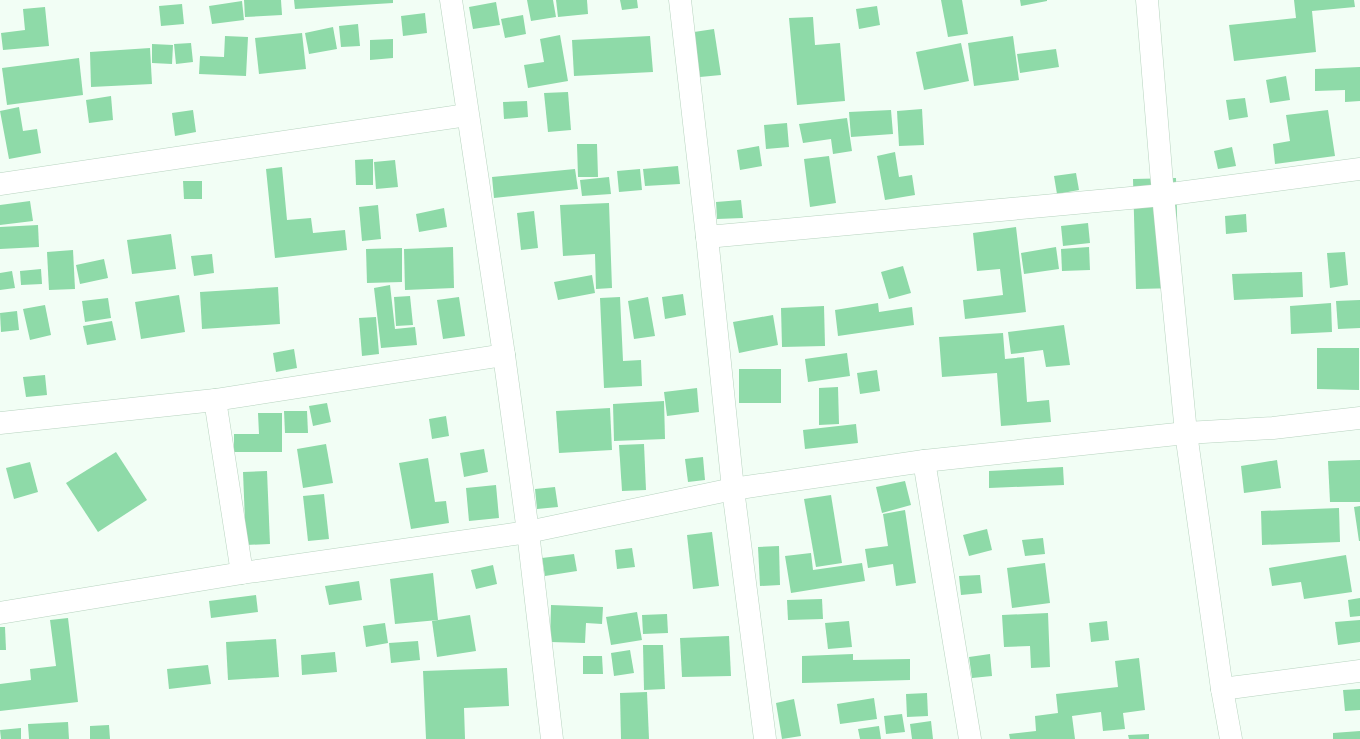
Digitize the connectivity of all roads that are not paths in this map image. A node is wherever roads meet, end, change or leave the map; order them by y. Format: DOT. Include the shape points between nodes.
graph roads {
  1 [pos="451,0"];
  2 [pos="680,0"];
  3 [pos="1147,0"];
  4 [pos="467,115"];
  5 [pos="1360,169"];
  6 [pos="0,184"];
  7 [pos="1163,195"];
  8 [pos="707,237"];
  9 [pos="504,355"];
  10 [pos="215,400"];
  11 [pos="1360,418"];
  12 [pos="0,423"];
  13 [pos="1186,433"];
  14 [pos="924,461"];
  15 [pos="733,489"];
  16 [pos="528,532"];
  17 [pos="242,573"];
  18 [pos="0,613"];
  19 [pos="1360,671"];
  20 [pos="1222,689"];
  21 [pos="552,739"];
  22 [pos="765,739"];
  23 [pos="970,739"];
  24 [pos="1231,739"];
  1 -- 4 [label="street"];
  2 -- 8 [label="street"];
  3 -- 7 [label="street"];
  4 -- 6 [label="street"];
  4 -- 9 [label="street"];
  5 -- 7 [label="street"];
  7 -- 8 [label="street"];
  7 -- 13 [label="street"];
  8 -- 15 [label="street"];
  9 -- 10 [label="street"];
  9 -- 16 [label="street"];
  10 -- 12 [label="street"];
  10 -- 17 [label="street"];
  11 -- 13 [label="street" via="1273,428"];
  13 -- 14 [label="street"];
  13 -- 20 [label="street"];
  14 -- 15 [label="street"];
  14 -- 23 [label="street"];
  15 -- 16 [label="street"];
  15 -- 22 [label="street"];
  16 -- 17 [label="street"];
  16 -- 21 [label="street"];
  17 -- 18 [label="street"];
  19 -- 20 [label="street"];
  20 -- 24 [label="street"];
}
